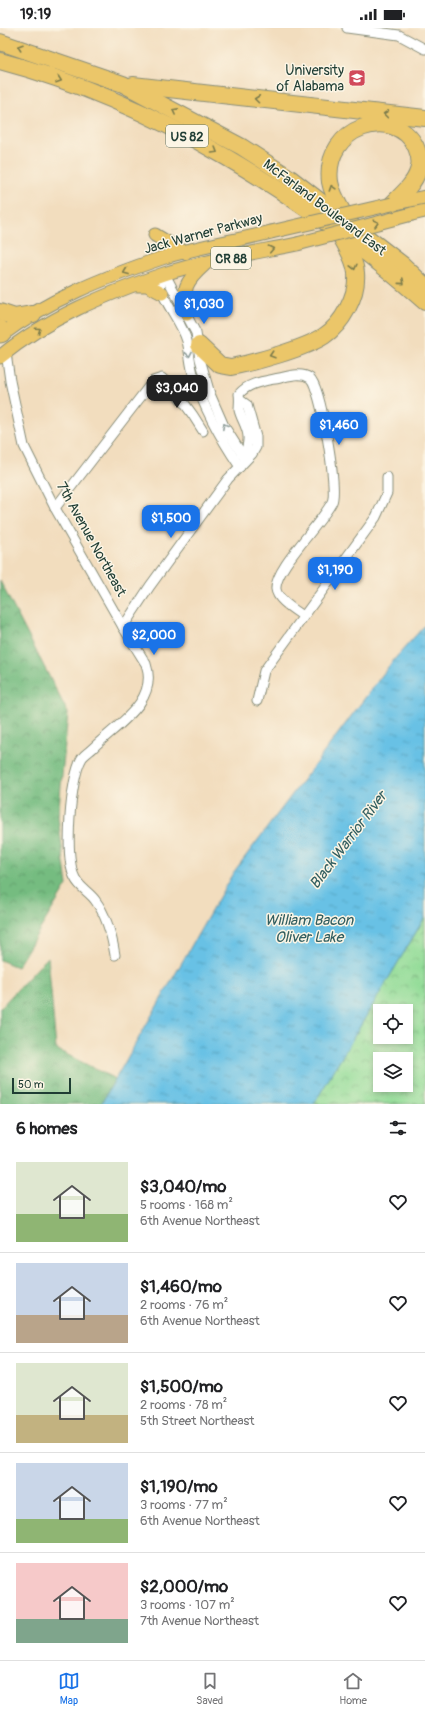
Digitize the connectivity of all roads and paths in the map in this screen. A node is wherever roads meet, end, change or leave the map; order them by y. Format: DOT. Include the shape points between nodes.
graph roads {
  1 [pos="347,28"];
  2 [pos="0,42"];
  3 [pos="425,49"];
  4 [pos="0,61"];
  5 [pos="22,67"];
  6 [pos="0,68"];
  7 [pos="123,84"];
  8 [pos="425,118"];
  9 [pos="425,197"];
  10 [pos="392,204"];
  11 [pos="425,211"];
  12 [pos="343,227"];
  13 [pos="155,235"];
  14 [pos="185,253"];
  15 [pos="163,258"];
  16 [pos="206,264"];
  17 [pos="165,274"];
  18 [pos="135,285"];
  19 [pos="425,286"];
  20 [pos="162,293"];
  21 [pos="425,302"];
  22 [pos="0,312"];
  23 [pos="33,314"];
  24 [pos="187,314"];
  25 [pos="1,333"];
  26 [pos="199,345"];
  27 [pos="3,355"];
  28 [pos="0,378"];
  29 [pos="10,381"];
  30 [pos="246,415"];
  31 [pos="203,431"];
  32 [pos="248,435"];
  33 [pos="232,439"];
  34 [pos="243,463"];
  35 [pos="387,477"];
  36 [pos="55,508"];
  37 [pos="304,616"];
  38 [pos="123,627"];
  39 [pos="257,702"];
  40 [pos="114,955"];
  1 -- 3 [label="street" via="398,35"];
  7 -- 2 [label="highway, McFarland Boulevard East / US 82, one-way"];
  4 -- 5 [label="highway, McFarland Boulevard East / US 82"];
  5 -- 6 [label="highway"];
  5 -- 12 [label="highway, McFarland Boulevard East / US 82, one-way" via="75,85 154,119 205,145"];
  8 -- 7 [label="highway, one-way"];
  12 -- 7 [label="highway, McFarland Boulevard East / US 82, one-way" via="290,178 242,147"];
  9 -- 10 [label="main road, Jack Warner Parkway / CR 88"];
  12 -- 10 [label="highway, one-way" via="330,182 330,163 337,145 344,137 361,127 380,125 399,129 413,142 420,155 419,170 409,187"];
  10 -- 14 [label="main road, Jack Warner Parkway / CR 88, bridge"];
  16 -- 11 [label="main road, CR 88, one-way, bridge"];
  12 -- 19 [label="highway, McFarland Boulevard East / US 82" via="402,265"];
  12 -- 21 [label="highway, McFarland Boulevard East / US 82, one-way"];
  12 -- 26 [label="highway, one-way" via="356,274 354,292 338,324 324,336 309,344 231,367 220,365"];
  13 -- 14 [label="main road"];
  14 -- 15 [label="main road, Jack Warner Parkway / CR 88"];
  15 -- 17 [label="main road"];
  15 -- 23 [label="main road, Jack Warner Parkway / CR 88, one-way" via="88,287"];
  16 -- 17 [label="main road, CR 88"];
  16 -- 24 [label="main road" via="185,286"];
  17 -- 18 [label="main road, CR 88"];
  17 -- 20 [label="street" via="160,286"];
  17 -- 24 [label="street"];
  18 -- 20 [label="main road" via="147,285"];
  27 -- 18 [label="main road, CR 88, one-way" via="63,315"];
  20 -- 34 [label="street, one-way" via="187,341 194,377 211,417"];
  22 -- 23 [label="highway" via="15,317"];
  23 -- 25 [label="main road, Jack Warner Parkway / CR 88"];
  24 -- 26 [label="street"];
  25 -- 27 [label="main road, 7th Avenue Northeast"];
  33 -- 26 [label="street, one-way" via="216,408 204,376"];
  27 -- 29 [label="street, 7th Avenue Northeast"];
  28 -- 29 [label="street"];
  29 -- 36 [label="street, 7th Avenue Northeast" via="24,446"];
  30 -- 32 [label="street"];
  30 -- 34 [label="street" via="256,437 256,447"];
  30 -- 37 [label="street" via="247,405 240,400 238,394 244,388 296,374 310,378 316,387 328,444 333,500 327,512 282,571 276,588 278,595"];
  31 -- 36 [label="street" via="187,405 162,378 153,381"];
  32 -- 33 [label="street" via="240,440"];
  32 -- 34 [label="street"];
  33 -- 34 [label="street"];
  34 -- 38 [label="street" via="218,492"];
  35 -- 37 [label="street" via="387,493 376,517"];
  36 -- 38 [label="street, 7th Avenue Northeast"];
  37 -- 39 [label="street" via="264,671"];
  38 -- 40 [label="street, 7th Avenue Northeast" via="146,664 149,680 147,690 125,721 82,758 73,785 70,833 72,870 75,878 100,909 111,935"];
}
